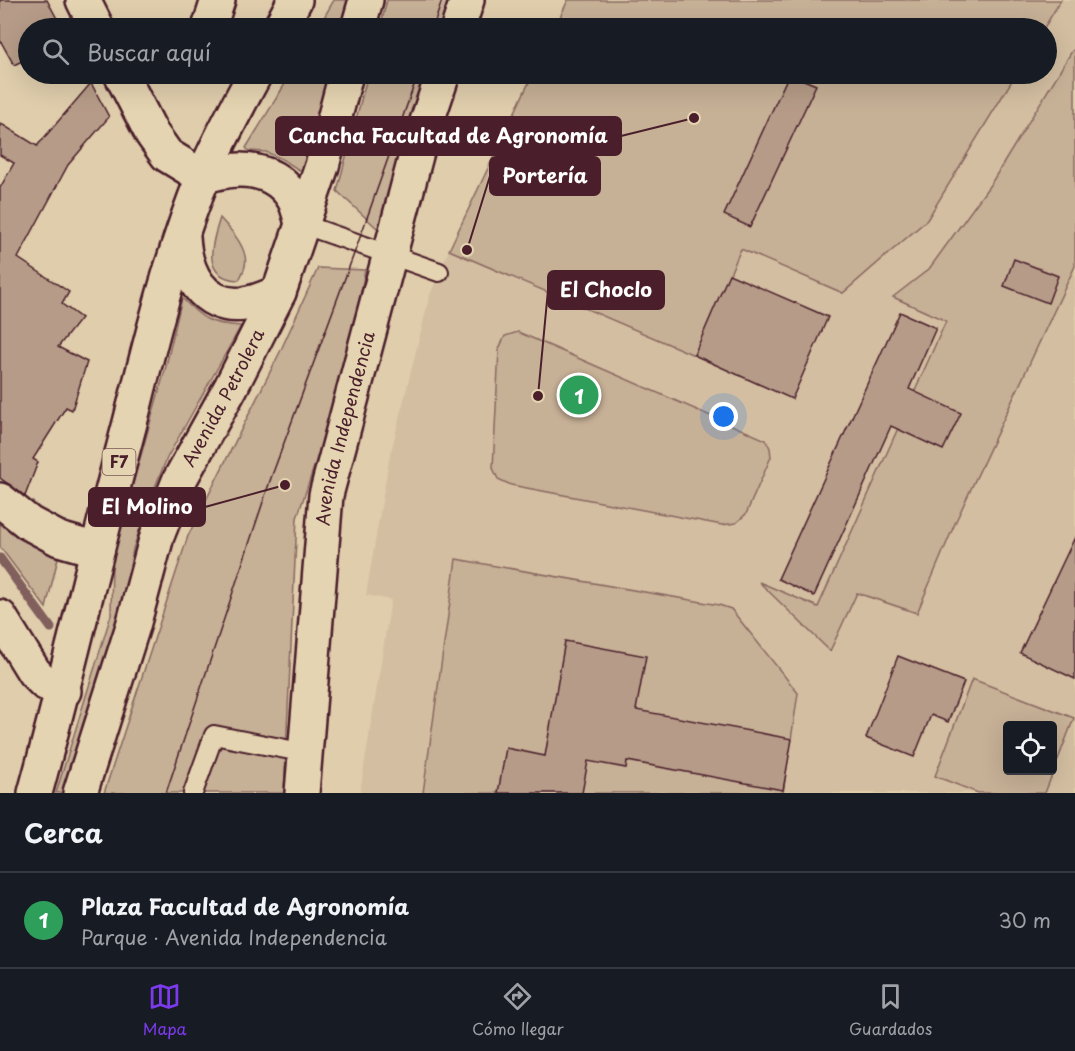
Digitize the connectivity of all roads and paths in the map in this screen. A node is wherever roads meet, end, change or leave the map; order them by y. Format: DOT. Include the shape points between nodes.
graph roads {
  1 [pos="82,0"];
  2 [pos="218,0"];
  3 [pos="295,0"];
  4 [pos="366,0"];
  5 [pos="467,0"];
  6 [pos="92,18"];
  7 [pos="212,18"];
  8 [pos="285,18"];
  9 [pos="361,18"];
  10 [pos="461,18"];
  11 [pos="132,84"];
  12 [pos="249,84"];
  13 [pos="343,84"];
  14 [pos="440,84"];
  15 [pos="203,177"];
  16 [pos="302,224"];
  17 [pos="183,235"];
  18 [pos="389,255"];
  19 [pos="439,272"];
  20 [pos="279,292"];
  21 [pos="0,500"];
  22 [pos="96,550"];
  23 [pos="0,617"];
  24 [pos="64,691"];
  25 [pos="306,753"];
  26 [pos="35,793"];
  27 [pos="80,793"];
  28 [pos="193,793"];
  29 [pos="302,793"];
  1 -- 6 [label="main road"];
  2 -- 7 [label="main road"];
  3 -- 8 [label="main road"];
  4 -- 9 [label="main road"];
  5 -- 10 [label="main road"];
  11 -- 15 [label="main road" via="152,134 166,155"];
  12 -- 15 [label="main road, F7"];
  13 -- 16 [label="main road, Avenida Petrolera"];
  14 -- 18 [label="main road, Avenida Independencia"];
  15 -- 16 [label="main road" via="240,169 271,177 295,202"];
  15 -- 17 [label="main road, F7"];
  16 -- 18 [label="lane"];
  16 -- 20 [label="main road, Avenida Petrolera"];
  17 -- 20 [label="main road" via="186,264 194,281 207,294 224,303 242,304"];
  17 -- 22 [label="main road, F7"];
  18 -- 19 [label="lane"];
  18 -- 25 [label="main road, Avenida Independencia" via="326,495"];
  20 -- 27 [label="main road, Avenida Petrolera" via="179,480 157,536"];
  21 -- 22 [label="main road" via="29,523 59,539"];
  22 -- 24 [label="main road, F7"];
  23 -- 24 [label="main road" via="34,672 45,683"];
  24 -- 26 [label="main road, F7"];
  25 -- 28 [label="lane" via="214,735"];
  25 -- 29 [label="main road, Avenida Independencia"];
}
